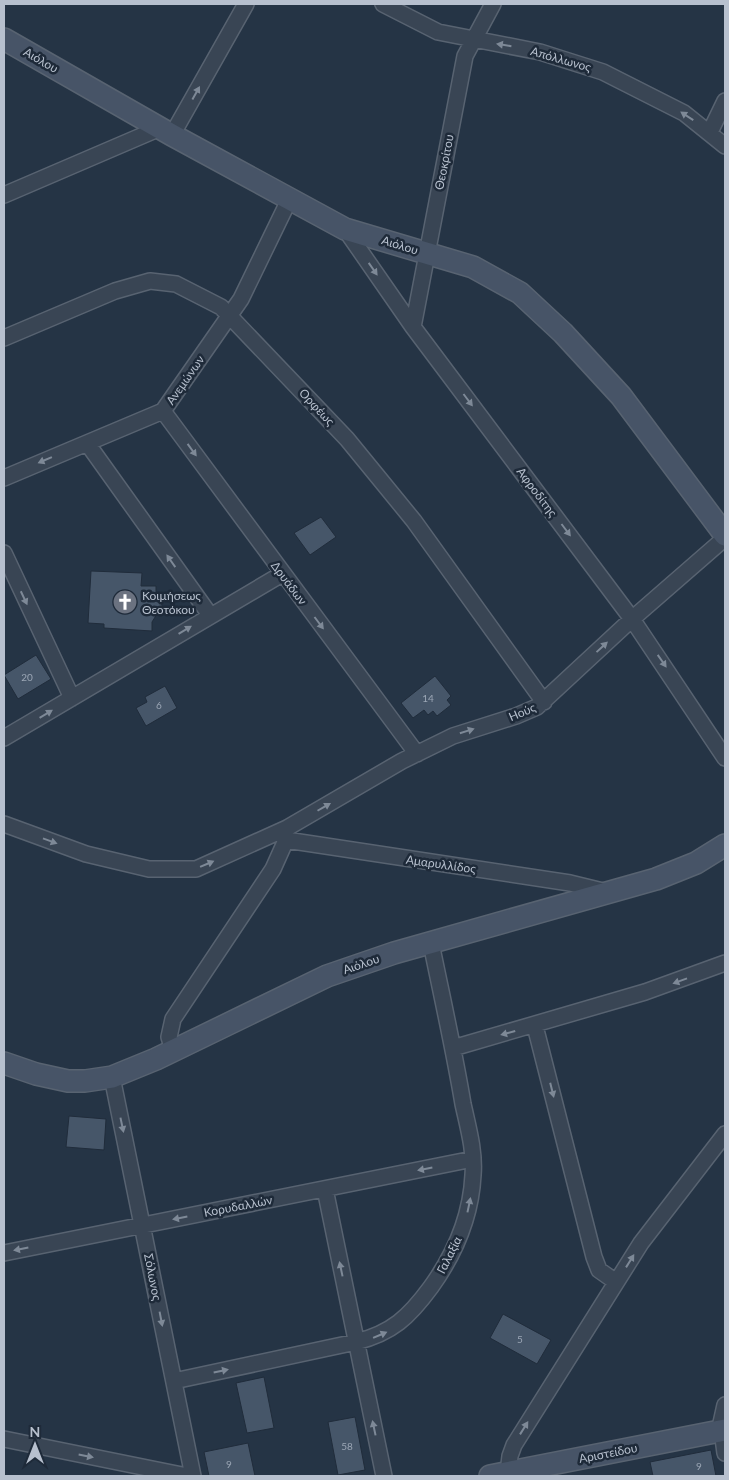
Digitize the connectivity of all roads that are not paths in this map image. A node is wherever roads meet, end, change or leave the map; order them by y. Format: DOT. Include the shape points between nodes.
graph roads {
  1 [pos="246,4"];
  2 [pos="383,4"];
  3 [pos="493,4"];
  4 [pos="4,39"];
  5 [pos="473,40"];
  6 [pos="725,102"];
  7 [pos="166,132"];
  8 [pos="710,132"];
  9 [pos="725,146"];
  10 [pos="4,196"];
  11 [pos="290,198"];
  12 [pos="345,229"];
  13 [pos="427,253"];
  14 [pos="230,314"];
  15 [pos="413,327"];
  16 [pos="4,338"];
  17 [pos="163,411"];
  18 [pos="87,442"];
  19 [pos="4,478"];
  20 [pos="725,534"];
  21 [pos="725,538"];
  22 [pos="4,553"];
  23 [pos="282,574"];
  24 [pos="210,615"];
  25 [pos="632,619"];
  26 [pos="72,698"];
  27 [pos="544,702"];
  28 [pos="4,738"];
  29 [pos="417,754"];
  30 [pos="725,758"];
  31 [pos="4,824"];
  32 [pos="283,836"];
  33 [pos="725,845"];
  34 [pos="606,892"];
  35 [pos="431,943"];
  36 [pos="725,963"];
  37 [pos="535,1026"];
  38 [pos="453,1048"];
  39 [pos="174,1050"];
  40 [pos="4,1063"];
  41 [pos="112,1078"];
  42 [pos="725,1134"];
  43 [pos="473,1159"];
  44 [pos="325,1189"];
  45 [pos="142,1225"];
  46 [pos="4,1253"];
  47 [pos="616,1282"];
  48 [pos="356,1342"];
  49 [pos="174,1381"];
  50 [pos="725,1405"];
  51 [pos="723,1431"];
  52 [pos="4,1439"];
  53 [pos="725,1453"];
  54 [pos="556,1470"];
  55 [pos="499,1474"];
  56 [pos="187,1476"];
  57 [pos="193,1476"];
  58 [pos="384,1476"];
  7 -- 1 [label="street, one-way"];
  2 -- 5 [label="street, Απόλλωνος" via="438,32"];
  3 -- 5 [label="street, Θεοκρίτου"];
  4 -- 7 [label="street, Αιόλου"];
  8 -- 5 [label="street, Απόλλωνος, one-way" via="677,110 604,72 540,52"];
  5 -- 13 [label="street, Θεοκρίτου" via="465,56"];
  6 -- 8 [label="street"];
  7 -- 10 [label="street"];
  7 -- 11 [label="street, Αιόλου"];
  8 -- 9 [label="street, Απόλλωνος"];
  11 -- 12 [label="street, Αιόλου"];
  11 -- 14 [label="street, Ανεμώνων" via="241,299"];
  12 -- 13 [label="street, Αιόλου"];
  12 -- 15 [label="street, Αφροδίτης, one-way"];
  13 -- 15 [label="street, Θεοκρίτου"];
  13 -- 20 [label="street, Αιόλου" via="473,267 520,293 556,326 621,396"];
  14 -- 16 [label="street, Ορφέως" via="182,287 150,281 115,291"];
  14 -- 17 [label="street, Ανεμώνων"];
  14 -- 27 [label="street, Ορφέως" via="347,439 414,520"];
  15 -- 25 [label="street, Αφροδίτης, one-way"];
  17 -- 18 [label="street, Ανεμώνων"];
  17 -- 23 [label="street, Δρυάδων, one-way"];
  18 -- 19 [label="street, Ανεμώνων, one-way"];
  24 -- 18 [label="street, one-way"];
  21 -- 25 [label="street, Ηούς"];
  22 -- 26 [label="street, one-way"];
  23 -- 24 [label="street"];
  23 -- 29 [label="street, Δρυάδων, one-way"];
  26 -- 24 [label="street, one-way"];
  27 -- 25 [label="street, Ηούς, one-way"];
  25 -- 30 [label="street, Αφροδίτης, one-way"];
  28 -- 26 [label="street, one-way"];
  29 -- 27 [label="street, Ηούς, one-way" via="453,736 516,716"];
  32 -- 29 [label="street, Ηούς, one-way"];
  31 -- 32 [label="street, Ηούς, one-way" via="86,854 149,870 196,869"];
  32 -- 34 [label="street, Αμαρυλλίδος" via="570,883"];
  32 -- 39 [label="street" via="273,869 174,1019 169,1037"];
  33 -- 34 [label="street, Αιόλου" via="680,870"];
  34 -- 35 [label="street, Αιόλου"];
  35 -- 38 [label="street, Γαλαξία"];
  35 -- 39 [label="street, Αιόλου" via="327,976"];
  36 -- 37 [label="street, one-way" via="668,985"];
  37 -- 38 [label="street, one-way"];
  37 -- 47 [label="street, one-way" via="594,1257 599,1270"];
  38 -- 43 [label="street, Γαλαξία"];
  39 -- 41 [label="street, Αιόλου"];
  40 -- 41 [label="street, Αιόλου" via="68,1081"];
  41 -- 45 [label="street, Σόλωνος, one-way"];
  47 -- 42 [label="street, one-way" via="641,1243"];
  43 -- 44 [label="street, Κορυδαλλών, one-way"];
  48 -- 43 [label="street, Γαλαξία, one-way" via="382,1334 399,1324 440,1274 467,1214"];
  44 -- 45 [label="street, Κορυδαλλών, one-way"];
  48 -- 44 [label="street, one-way"];
  45 -- 46 [label="street, Κορυδαλλών, one-way"];
  45 -- 49 [label="street, Σόλωνος, one-way"];
  55 -- 47 [label="street, one-way"];
  49 -- 48 [label="street, Γαλαξία, one-way"];
  58 -- 48 [label="street, one-way"];
  49 -- 57 [label="street, Σόλωνος"];
  50 -- 51 [label="street"];
  51 -- 53 [label="street"];
  51 -- 54 [label="street, Αριστείδου"];
  52 -- 56 [label="street, one-way"];
  54 -- 55 [label="street, Αριστείδου"];
}
